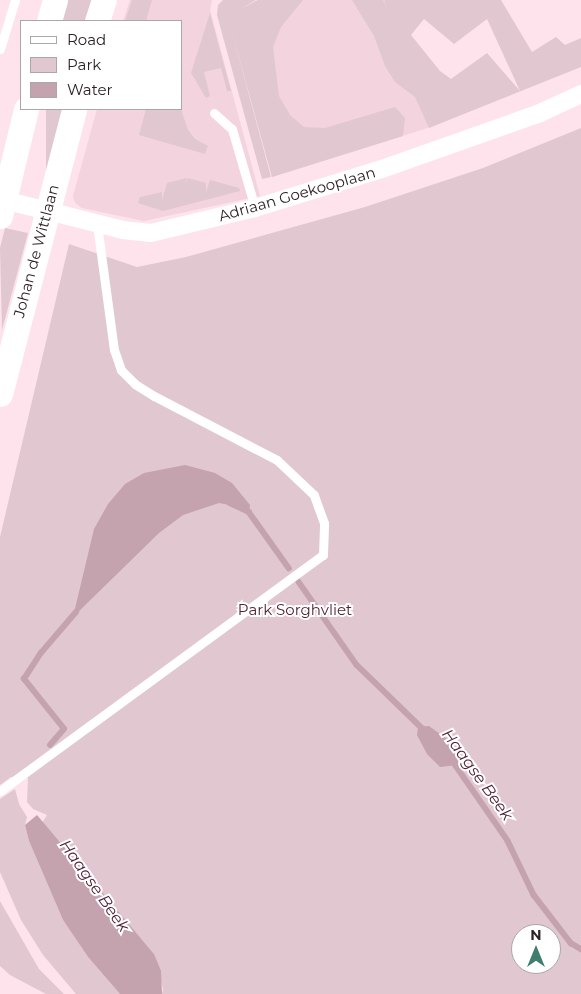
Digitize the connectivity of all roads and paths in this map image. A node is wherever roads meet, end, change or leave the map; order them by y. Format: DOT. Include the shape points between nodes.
graph roads {
  1 [pos="14,0"];
  2 [pos="55,0"];
  3 [pos="104,0"];
  4 [pos="49,20"];
  5 [pos="97,20"];
  6 [pos="0,49"];
  7 [pos="581,94"];
  8 [pos="26,110"];
  9 [pos="74,110"];
  10 [pos="214,114"];
  11 [pos="260,207"];
  12 [pos="2,208"];
  13 [pos="46,211"];
  14 [pos="97,224"];
  15 [pos="4,349"];
  16 [pos="0,394"];
  17 [pos="0,791"];
  1 -- 6 [label="lane"];
  2 -- 4 [label="main road"];
  3 -- 5 [label="main road"];
  7 -- 11 [label="street, Adriaan Goekooplaan" via="425,155"];
  8 -- 12 [label="main road"];
  9 -- 13 [label="main road, Johan de Wittlaan"];
  10 -- 11 [label="lane" via="232,129"];
  11 -- 14 [label="street, Adriaan Goekooplaan" via="151,232"];
  12 -- 13 [label="street, Adriaan Goekooplaan"];
  13 -- 14 [label="street, Adriaan Goekooplaan"];
  13 -- 15 [label="main road, Johan de Wittlaan"];
  14 -- 17 [label="lane" via="108,314 122,370 135,384 154,396 277,460 314,495 324,524 323,555"];
  15 -- 16 [label="main road, Johan de Wittlaan"];
}
